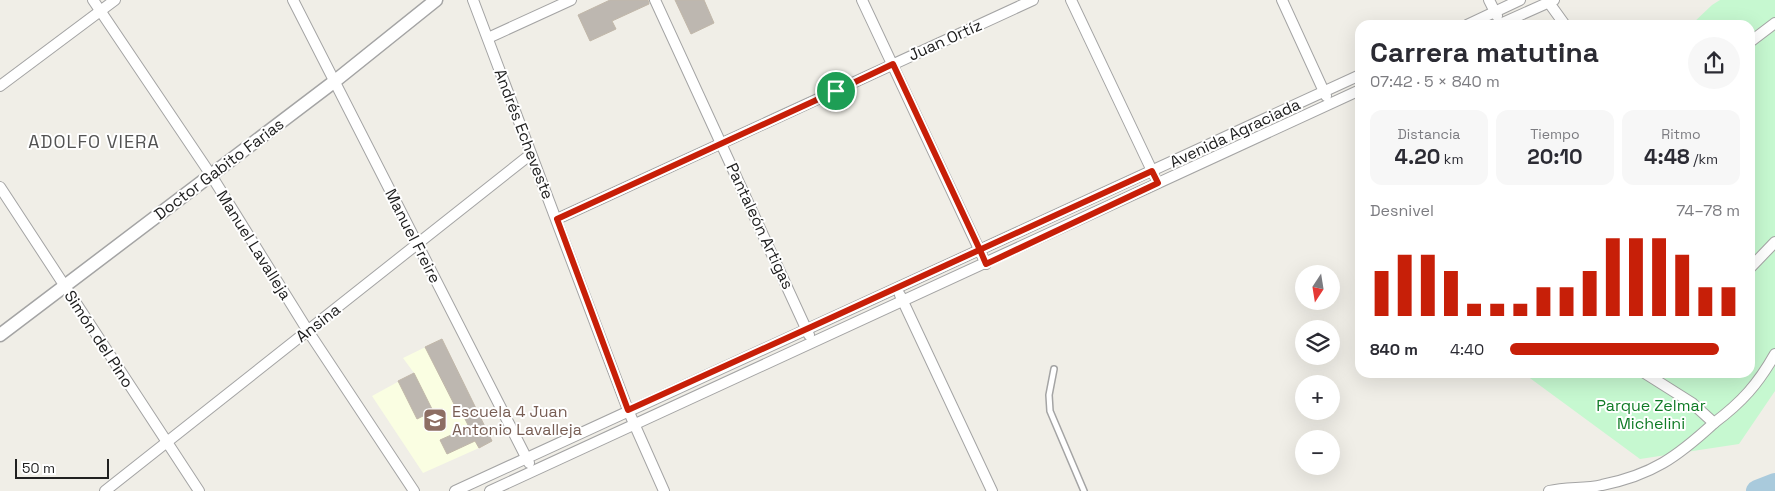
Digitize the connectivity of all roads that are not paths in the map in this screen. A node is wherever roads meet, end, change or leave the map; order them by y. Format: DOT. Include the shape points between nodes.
graph roads {
  1 [pos="93,0"];
  2 [pos="115,0"];
  3 [pos="293,0"];
  4 [pos="436,0"];
  5 [pos="473,0"];
  6 [pos="572,0"];
  7 [pos="656,0"];
  8 [pos="862,0"];
  9 [pos="1034,0"];
  10 [pos="1072,0"];
  11 [pos="1282,0"];
  12 [pos="1489,0"];
  13 [pos="1520,0"];
  14 [pos="1550,1"];
  15 [pos="101,11"];
  16 [pos="1495,12"];
  17 [pos="1477,20"];
  18 [pos="1498,20"];
  19 [pos="1509,20"];
  20 [pos="1562,20"];
  21 [pos="1775,23"];
  22 [pos="488,38"];
  23 [pos="1755,38"];
  24 [pos="893,64"];
  25 [pos="1355,77"];
  26 [pos="335,81"];
  27 [pos="0,86"];
  28 [pos="1324,92"];
  29 [pos="1355,92"];
  30 [pos="1330,104"];
  31 [pos="722,144"];
  32 [pos="531,154"];
  33 [pos="1152,171"];
  34 [pos="211,175"];
  35 [pos="1158,183"];
  36 [pos="0,187"];
  37 [pos="557,219"];
  38 [pos="1775,242"];
  39 [pos="418,245"];
  40 [pos="980,250"];
  41 [pos="1755,263"];
  42 [pos="986,264"];
  43 [pos="64,285"];
  44 [pos="897,288"];
  45 [pos="903,300"];
  46 [pos="807,329"];
  47 [pos="308,331"];
  48 [pos="0,335"];
  49 [pos="812,342"];
  50 [pos="1775,354"];
  51 [pos="1054,369"];
  52 [pos="1652,378"];
  53 [pos="628,410"];
  54 [pos="1714,423"];
  55 [pos="634,424"];
  56 [pos="166,443"];
  57 [pos="527,458"];
  58 [pos="533,471"];
  59 [pos="105,491"];
  60 [pos="199,491"];
  61 [pos="414,491"];
  62 [pos="455,491"];
  63 [pos="490,491"];
  64 [pos="664,491"];
  65 [pos="991,491"];
  66 [pos="1084,491"];
  67 [pos="1549,491"];
  1 -- 15 [label="street, Manuel Lavalleja"];
  2 -- 15 [label="street"];
  3 -- 26 [label="street, Manuel Freire"];
  4 -- 26 [label="street, Doctor Gabito Farias"];
  5 -- 22 [label="street, Andrés Echeveste"];
  6 -- 22 [label="street"];
  7 -- 31 [label="street, Pantaleón Artigas"];
  8 -- 24 [label="street"];
  9 -- 24 [label="street, Juan Ortíz"];
  10 -- 33 [label="street"];
  11 -- 28 [label="street"];
  12 -- 16 [label="street"];
  13 -- 16 [label="street"];
  14 -- 19 [label="street"];
  14 -- 20 [label="street"];
  15 -- 27 [label="street"];
  15 -- 34 [label="street, Manuel Lavalleja"];
  16 -- 17 [label="street"];
  16 -- 18 [label="street"];
  21 -- 23 [label="street"];
  22 -- 32 [label="street, Andrés Echeveste"];
  24 -- 31 [label="street, Juan Ortíz"];
  24 -- 40 [label="street"];
  25 -- 28 [label="street, Avenida Agraciada"];
  26 -- 34 [label="street, Doctor Gabito Farias"];
  26 -- 39 [label="street, Manuel Freire"];
  28 -- 30 [label="street"];
  28 -- 33 [label="street, Avenida Agraciada"];
  29 -- 30 [label="street, Avenida Agraciada"];
  30 -- 35 [label="street, Avenida Agraciada"];
  31 -- 37 [label="street, Juan Ortíz"];
  31 -- 46 [label="street, Pantaleón Artigas"];
  32 -- 37 [label="street, Andrés Echeveste"];
  32 -- 39 [label="street, Ansina"];
  33 -- 35 [label="street"];
  33 -- 40 [label="street, Avenida Agraciada"];
  34 -- 43 [label="street, Doctor Gabito Farias"];
  34 -- 47 [label="street, Manuel Lavalleja"];
  35 -- 42 [label="street, Avenida Agraciada"];
  36 -- 43 [label="street, Simón del Pino"];
  37 -- 53 [label="street, Andrés Echeveste"];
  38 -- 41 [label="street"];
  39 -- 47 [label="street, Ansina"];
  39 -- 57 [label="street, Manuel Freire"];
  40 -- 42 [label="street"];
  40 -- 44 [label="street, Avenida Agraciada"];
  42 -- 45 [label="street, Avenida Agraciada"];
  43 -- 48 [label="street, Doctor Gabito Farias"];
  43 -- 56 [label="street, Simón del Pino"];
  44 -- 45 [label="street"];
  44 -- 46 [label="street, Avenida Agraciada"];
  45 -- 49 [label="street, Avenida Agraciada"];
  45 -- 65 [label="street"];
  46 -- 49 [label="street, Pantaleón Artigas"];
  46 -- 53 [label="street, Avenida Agraciada"];
  47 -- 56 [label="street, Ansina"];
  47 -- 61 [label="street, Manuel Lavalleja"];
  49 -- 55 [label="street, Avenida Agraciada"];
  50 -- 54 [label="street" via="1760,380"];
  51 -- 66 [label="lane" via="1049,395 1050,412"];
  52 -- 54 [label="street" via="1692,403"];
  53 -- 55 [label="street, Andrés Echeveste"];
  53 -- 57 [label="street, Avenida Agraciada"];
  54 -- 67 [label="street" via="1687,447 1640,476 1600,486"];
  55 -- 58 [label="street, Avenida Agraciada"];
  55 -- 64 [label="street, Andrés Echeveste"];
  56 -- 59 [label="street, Ansina"];
  56 -- 60 [label="street, Simón del Pino"];
  57 -- 58 [label="street, Manuel Freire"];
  57 -- 62 [label="street, Avenida Agraciada"];
  58 -- 63 [label="street, Avenida Agraciada"];
}
